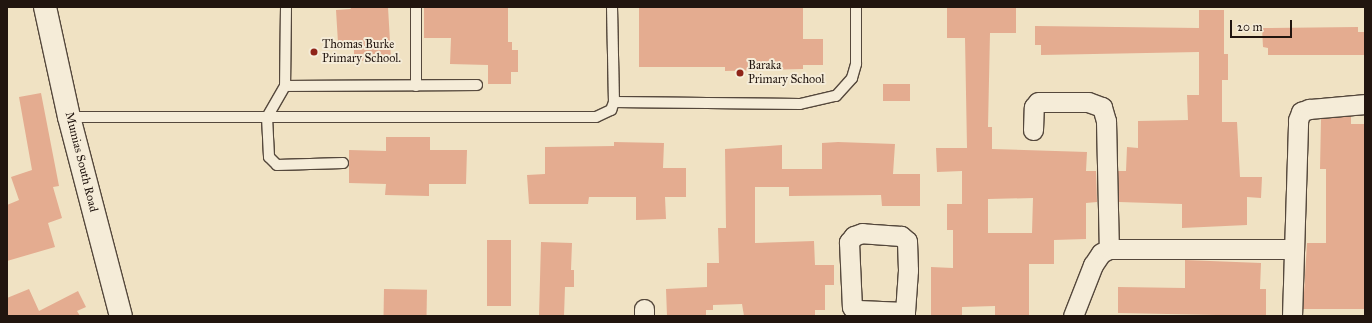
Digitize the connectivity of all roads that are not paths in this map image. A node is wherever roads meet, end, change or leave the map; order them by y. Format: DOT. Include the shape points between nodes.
graph roads {
  1 [pos="45,7"];
  2 [pos="286,7"];
  3 [pos="416,7"];
  4 [pos="612,7"];
  5 [pos="856,7"];
  6 [pos="477,85"];
  7 [pos="285,86"];
  8 [pos="416,86"];
  9 [pos="614,102"];
  10 [pos="1365,104"];
  11 [pos="69,117"];
  12 [pos="267,117"];
  13 [pos="1033,130"];
  14 [pos="343,163"];
  15 [pos="1109,248"];
  16 [pos="1293,248"];
  17 [pos="905,314"];
  18 [pos="121,316"];
  19 [pos="1073,316"];
  20 [pos="1292,316"];
  1 -- 11 [label="main road, Mumias South Road"];
  2 -- 7 [label="lane"];
  3 -- 8 [label="lane"];
  4 -- 9 [label="lane"];
  5 -- 9 [label="lane" via="856,64 849,82 836,96 800,104"];
  6 -- 8 [label="lane"];
  7 -- 8 [label="lane"];
  7 -- 12 [label="lane"];
  9 -- 12 [label="lane" via="611,110 596,117"];
  10 -- 16 [label="street" via="1308,109 1301,112 1298,120"];
  11 -- 12 [label="lane"];
  11 -- 18 [label="main road, Mumias South Road"];
  12 -- 14 [label="lane" via="267,148 272,162 277,165"];
  13 -- 15 [label="street" via="1034,107 1038,102 1088,102 1102,107 1106,121"];
  15 -- 16 [label="street"];
  15 -- 19 [label="street" via="1101,253 1094,265"];
  16 -- 20 [label="street"];
  17 -- 17 [label="street" via="907,241 901,236 854,236 849,242 852,307 858,310"];
}
